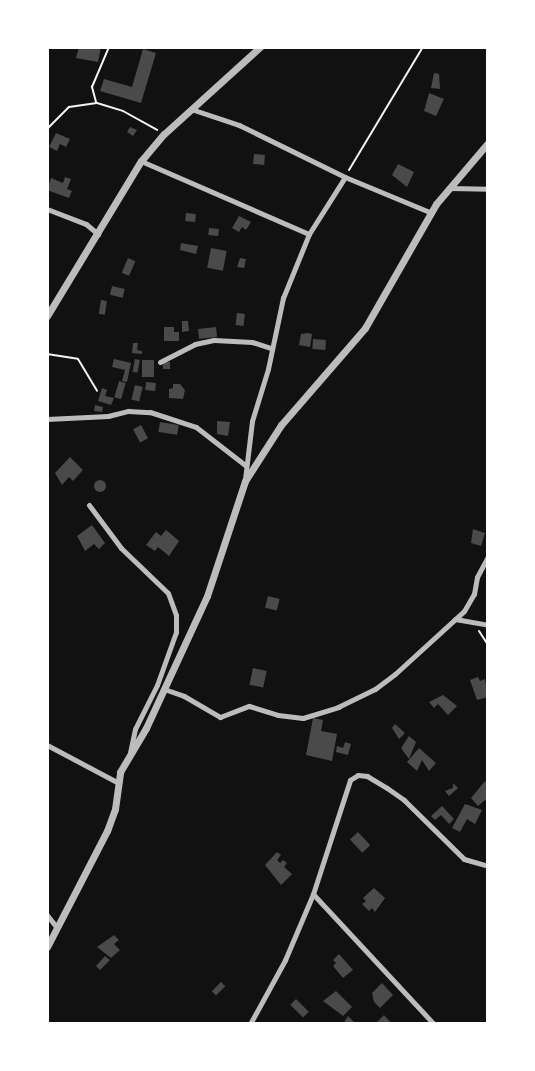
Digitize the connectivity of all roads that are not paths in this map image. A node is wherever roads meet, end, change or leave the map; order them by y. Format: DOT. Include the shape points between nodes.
graph roads {
  1 [pos="260,47"];
  2 [pos="191,109"];
  3 [pos="488,143"];
  4 [pos="141,161"];
  5 [pos="345,177"];
  6 [pos="449,188"];
  7 [pos="488,189"];
  8 [pos="47,209"];
  9 [pos="432,213"];
  10 [pos="98,234"];
  11 [pos="309,234"];
  12 [pos="47,316"];
  13 [pos="271,348"];
  14 [pos="160,362"];
  15 [pos="47,419"];
  16 [pos="245,465"];
  17 [pos="245,481"];
  18 [pos="89,505"];
  19 [pos="488,556"];
  20 [pos="455,619"];
  21 [pos="488,625"];
  22 [pos="164,689"];
  23 [pos="47,746"];
  24 [pos="130,752"];
  25 [pos="117,782"];
  26 [pos="488,866"];
  27 [pos="313,894"];
  28 [pos="47,915"];
  29 [pos="57,928"];
  30 [pos="47,947"];
  31 [pos="250,1024"];
  32 [pos="434,1024"];
  1 -- 2 [label="street"];
  2 -- 4 [label="street"];
  2 -- 5 [label="street" via="239,125"];
  3 -- 6 [label="street"];
  4 -- 10 [label="street"];
  4 -- 11 [label="street"];
  5 -- 9 [label="street"];
  5 -- 11 [label="street"];
  6 -- 7 [label="street"];
  6 -- 9 [label="street"];
  8 -- 10 [label="street" via="86,224"];
  9 -- 17 [label="street" via="365,328 281,425"];
  10 -- 12 [label="street"];
  11 -- 13 [label="street" via="283,298"];
  13 -- 14 [label="street" via="214,340"];
  13 -- 16 [label="street"];
  15 -- 16 [label="street" via="150,412 196,427"];
  16 -- 17 [label="street"];
  17 -- 22 [label="street" via="207,596"];
  18 -- 24 [label="street" via="121,548 168,593 176,615 176,632 135,729"];
  19 -- 20 [label="street" via="474,594"];
  20 -- 21 [label="street"];
  20 -- 22 [label="street" via="375,688 303,718 249,706 220,717"];
  22 -- 24 [label="street"];
  23 -- 25 [label="street"];
  24 -- 25 [label="street"];
  25 -- 29 [label="street" via="107,831"];
  26 -- 27 [label="street" via="464,859 404,800 358,775 345,789"];
  27 -- 31 [label="street" via="285,960"];
  27 -- 32 [label="street"];
  28 -- 29 [label="street"];
  29 -- 30 [label="street"];
}
